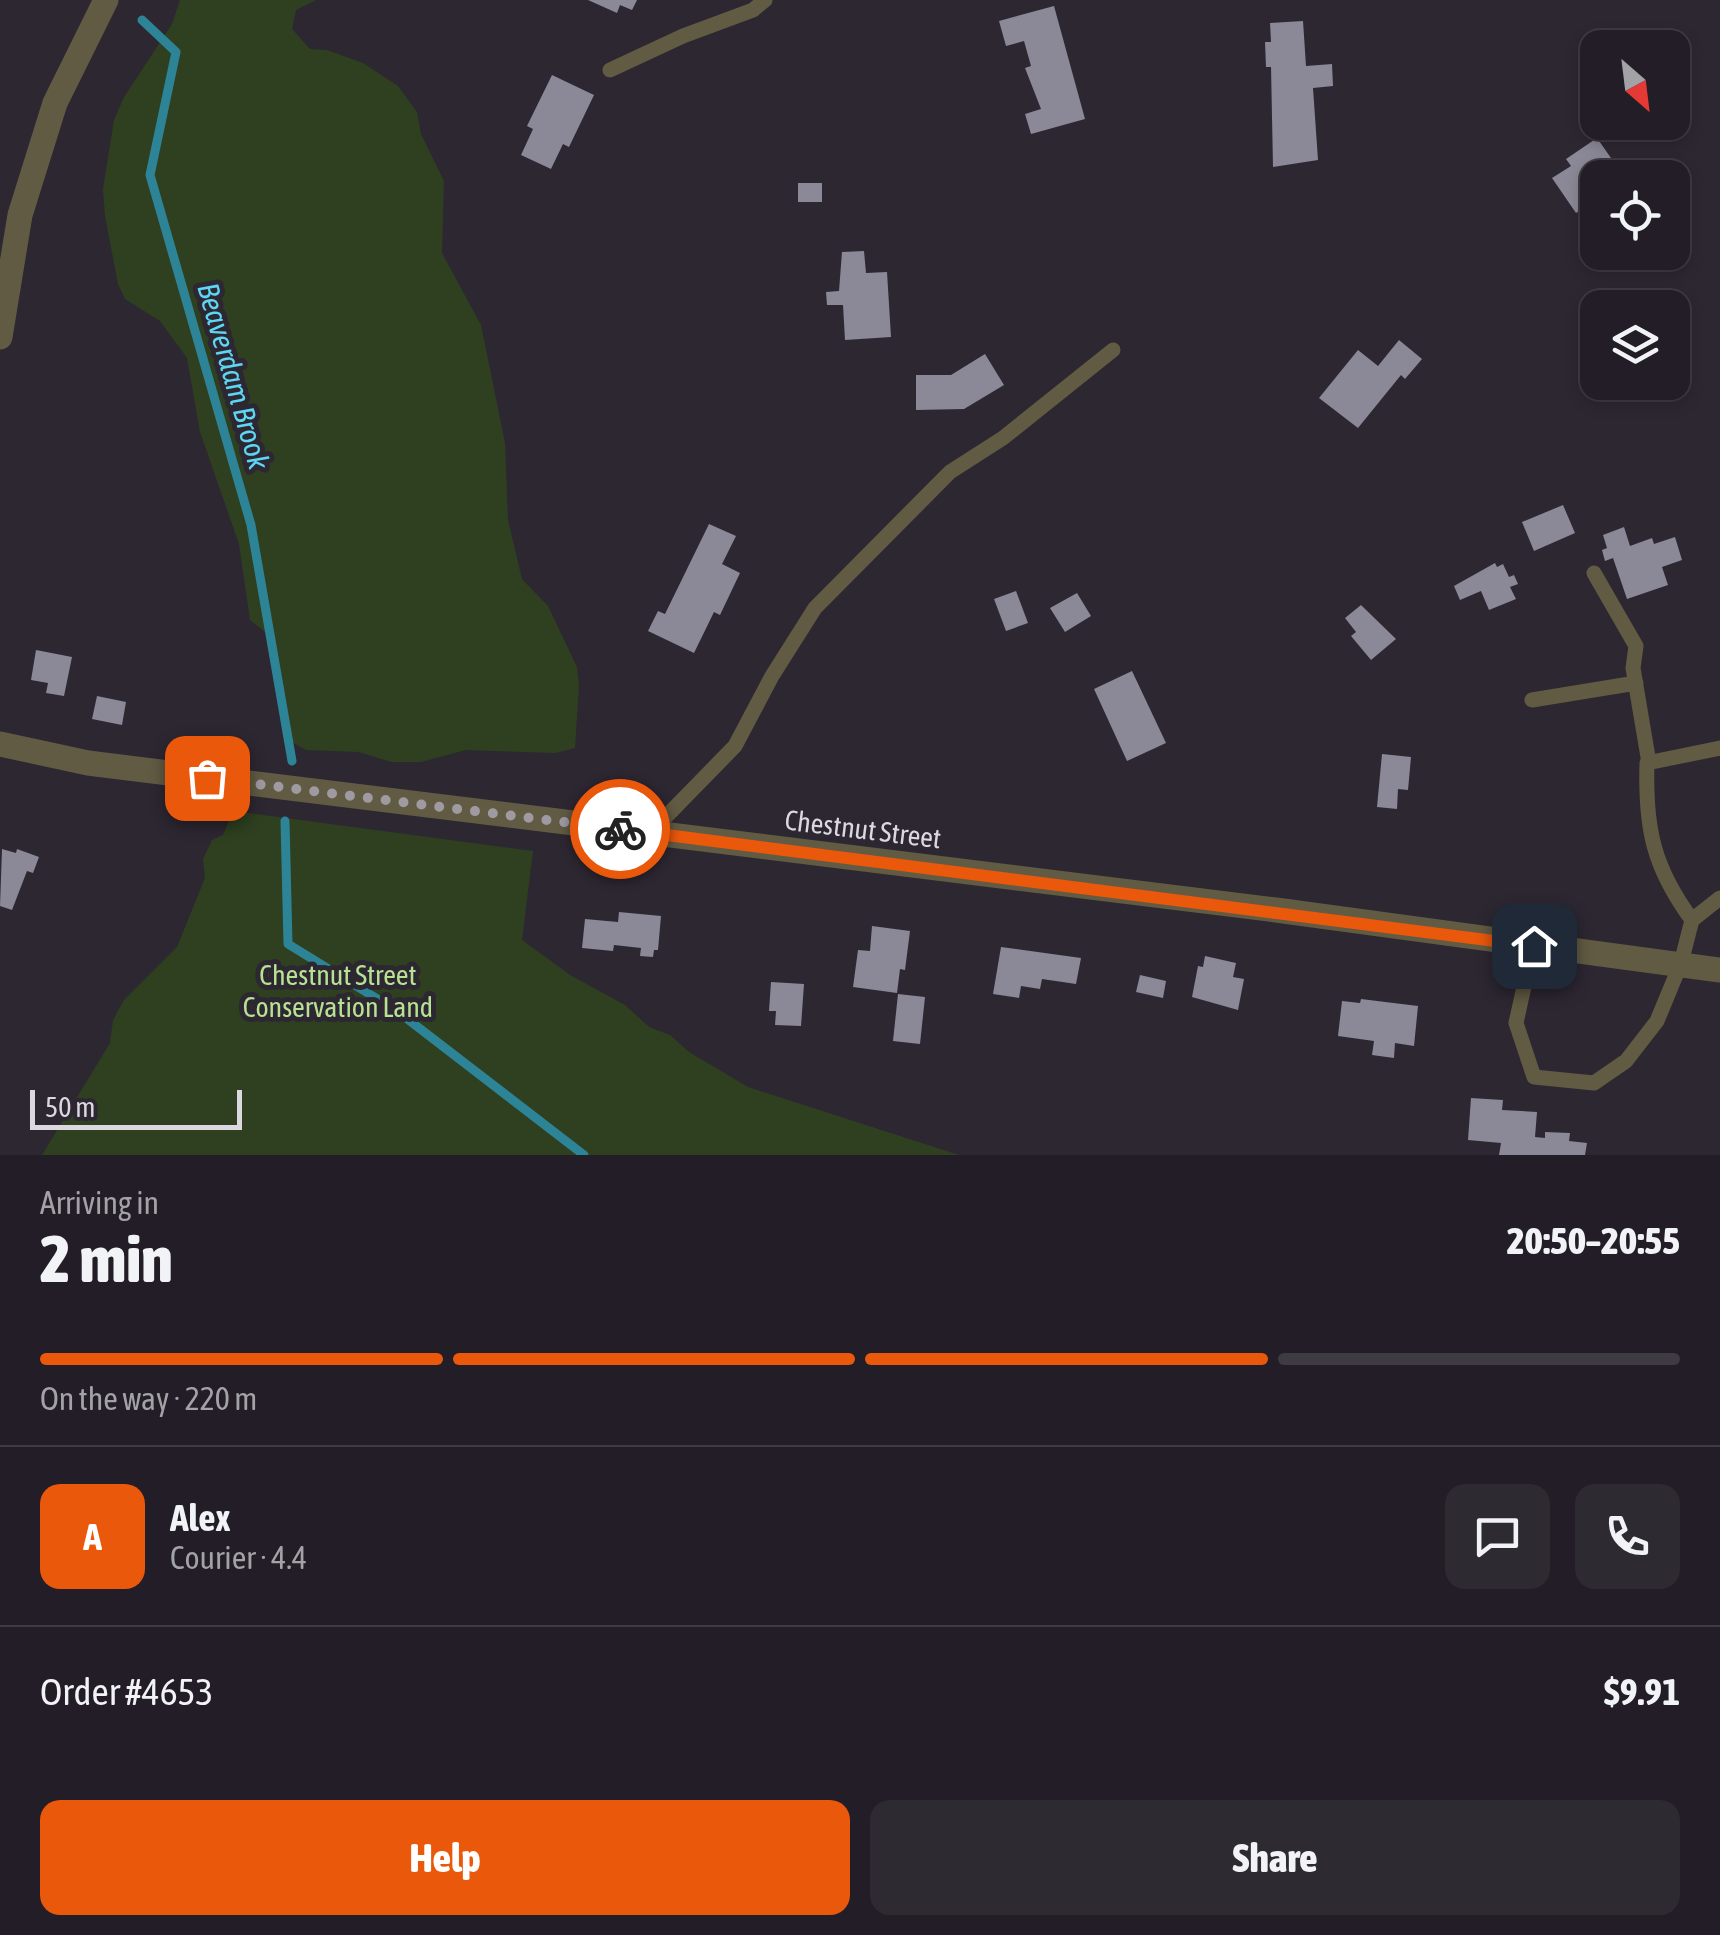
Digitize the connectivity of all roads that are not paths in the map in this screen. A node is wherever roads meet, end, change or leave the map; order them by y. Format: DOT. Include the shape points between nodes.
graph roads {
  1 [pos="106,0"];
  2 [pos="764,0"];
  3 [pos="610,70"];
  4 [pos="0,337"];
  5 [pos="1112,350"];
  6 [pos="1594,572"];
  7 [pos="1636,683"];
  8 [pos="1532,700"];
  9 [pos="0,744"];
  10 [pos="1720,748"];
  11 [pos="1648,762"];
  12 [pos="651,832"];
  13 [pos="1720,898"];
  14 [pos="1692,920"];
  15 [pos="1534,946"];
  16 [pos="1681,963"];
  17 [pos="1720,970"];
  1 -- 4 [label="street" via="54,102 20,214"];
  2 -- 3 [label="lane"];
  5 -- 12 [label="lane" via="950,472 816,608 735,746"];
  6 -- 7 [label="lane" via="1636,646"];
  7 -- 8 [label="lane"];
  7 -- 11 [label="lane"];
  9 -- 12 [label="street, Chestnut Street" via="108,766"];
  10 -- 11 [label="lane"];
  11 -- 14 [label="lane" via="1645,809 1665,883"];
  12 -- 15 [label="street, Chestnut Street"];
  13 -- 14 [label="lane"];
  14 -- 16 [label="lane"];
  15 -- 16 [label="street, Chestnut Street"];
  15 -- 16 [label="lane" via="1516,1023 1534,1077 1594,1083 1626,1062 1656,1021"];
  16 -- 17 [label="street, Chestnut Street"];
}
